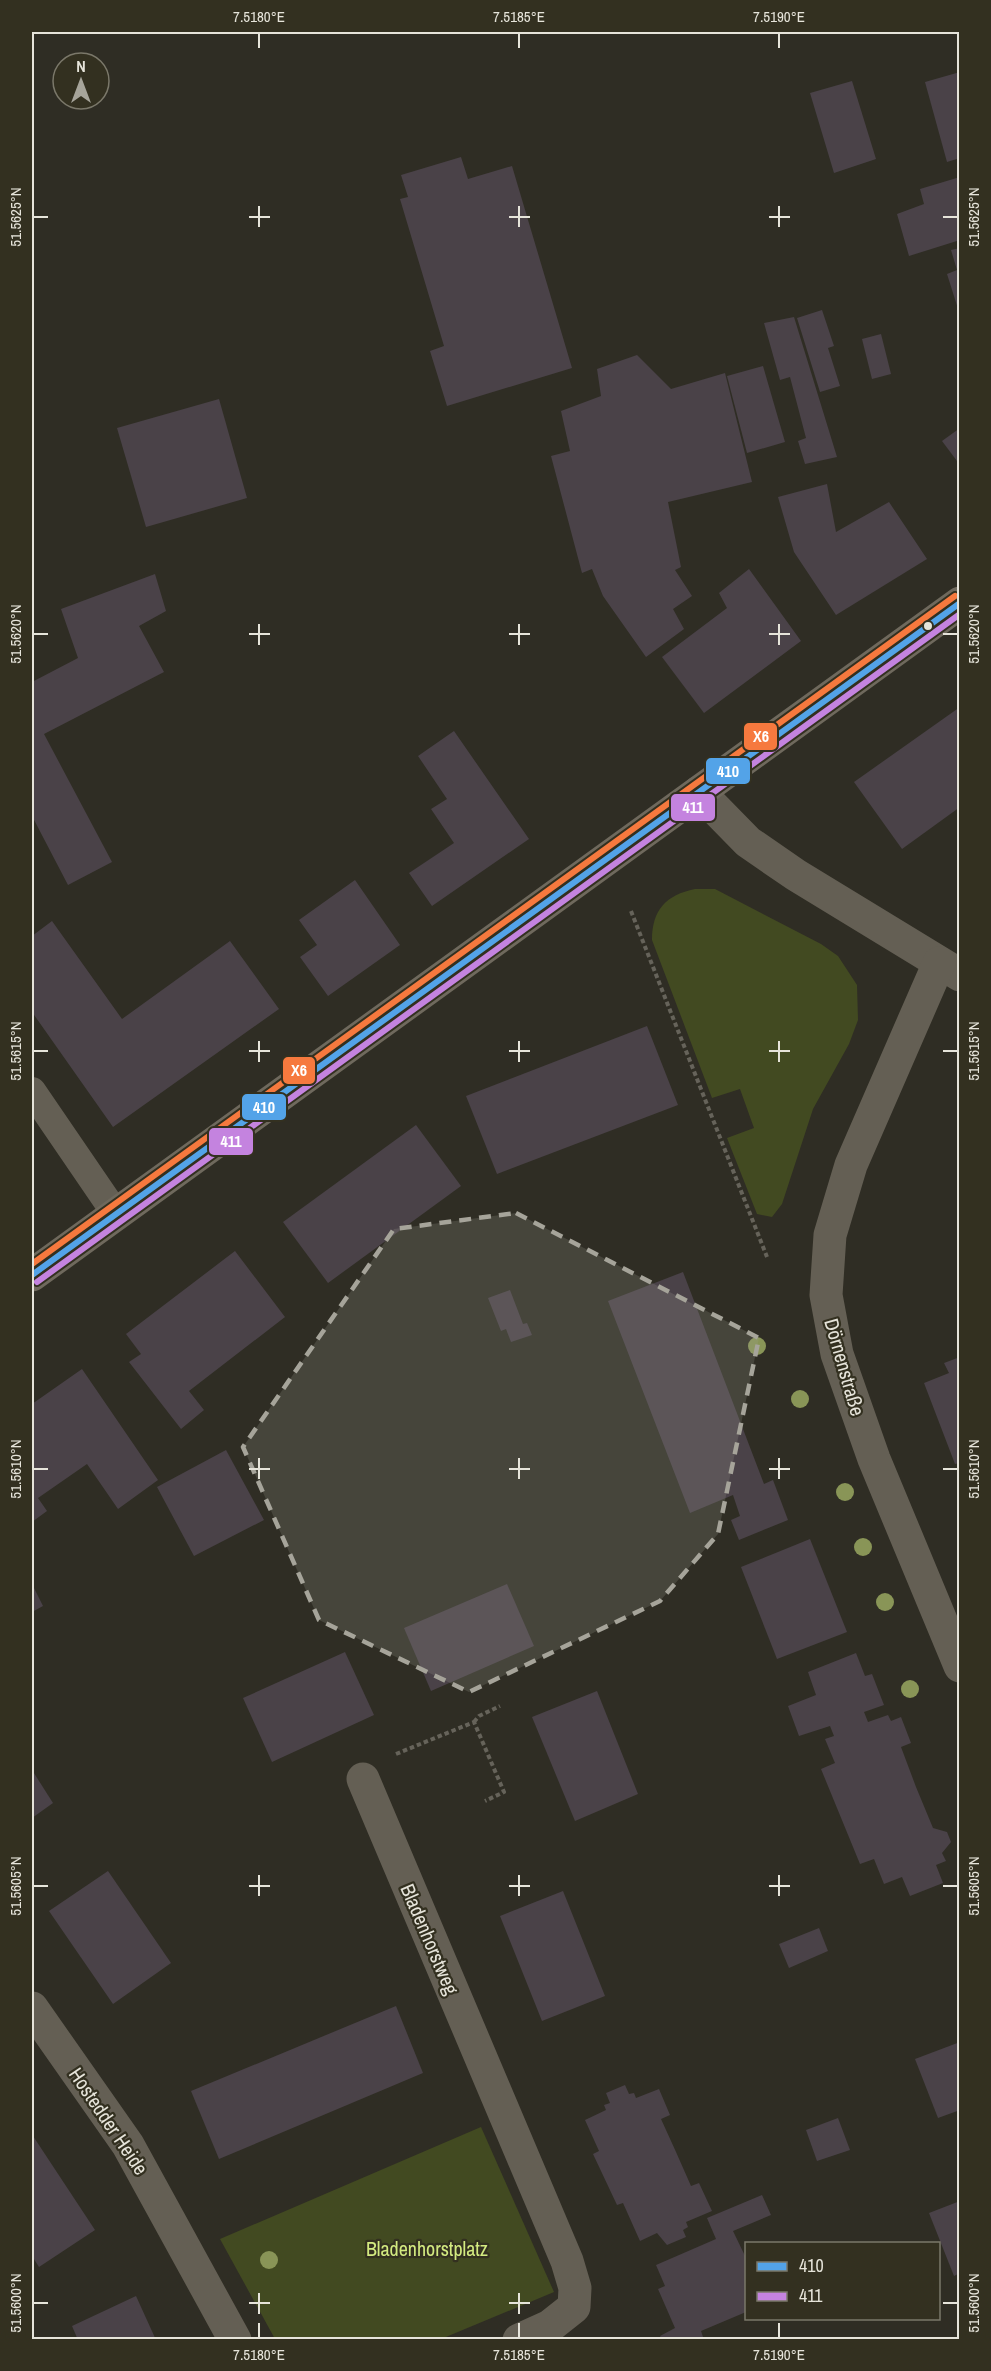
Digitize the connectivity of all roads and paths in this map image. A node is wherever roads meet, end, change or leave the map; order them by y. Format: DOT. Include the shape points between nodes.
graph roads {
  1 [pos="960,603"];
  2 [pos="699,792"];
  3 [pos="631,911"];
  4 [pos="949,969"];
  5 [pos="32,1091"];
  6 [pos="116,1214"];
  7 [pos="767,1257"];
  8 [pos="32,1275"];
  9 [pos="960,1666"];
  10 [pos="500,1706"];
  11 [pos="474,1722"];
  12 [pos="390,1756"];
  13 [pos="363,1779"];
  14 [pos="485,1801"];
  15 [pos="32,2008"];
  16 [pos="235,2340"];
  17 [pos="519,2340"];
  1 -- 2 [label="main road"];
  2 -- 4 [label="street" via="748,842"];
  2 -- 6 [label="main road"];
  3 -- 7 [label="path"];
  4 -- 9 [label="street, Dörnenstraße" via="851,1165 830,1235 826,1295 837,1353 874,1459"];
  5 -- 6 [label="lane"];
  6 -- 8 [label="main road"];
  10 -- 11 [label="path"];
  11 -- 12 [label="path"];
  11 -- 14 [label="path" via="504,1792"];
  13 -- 17 [label="street, Bladenhorstweg" via="567,2261 574,2307 550,2326"];
  15 -- 16 [label="street, Hostedder Heide" via="128,2145"];
}
